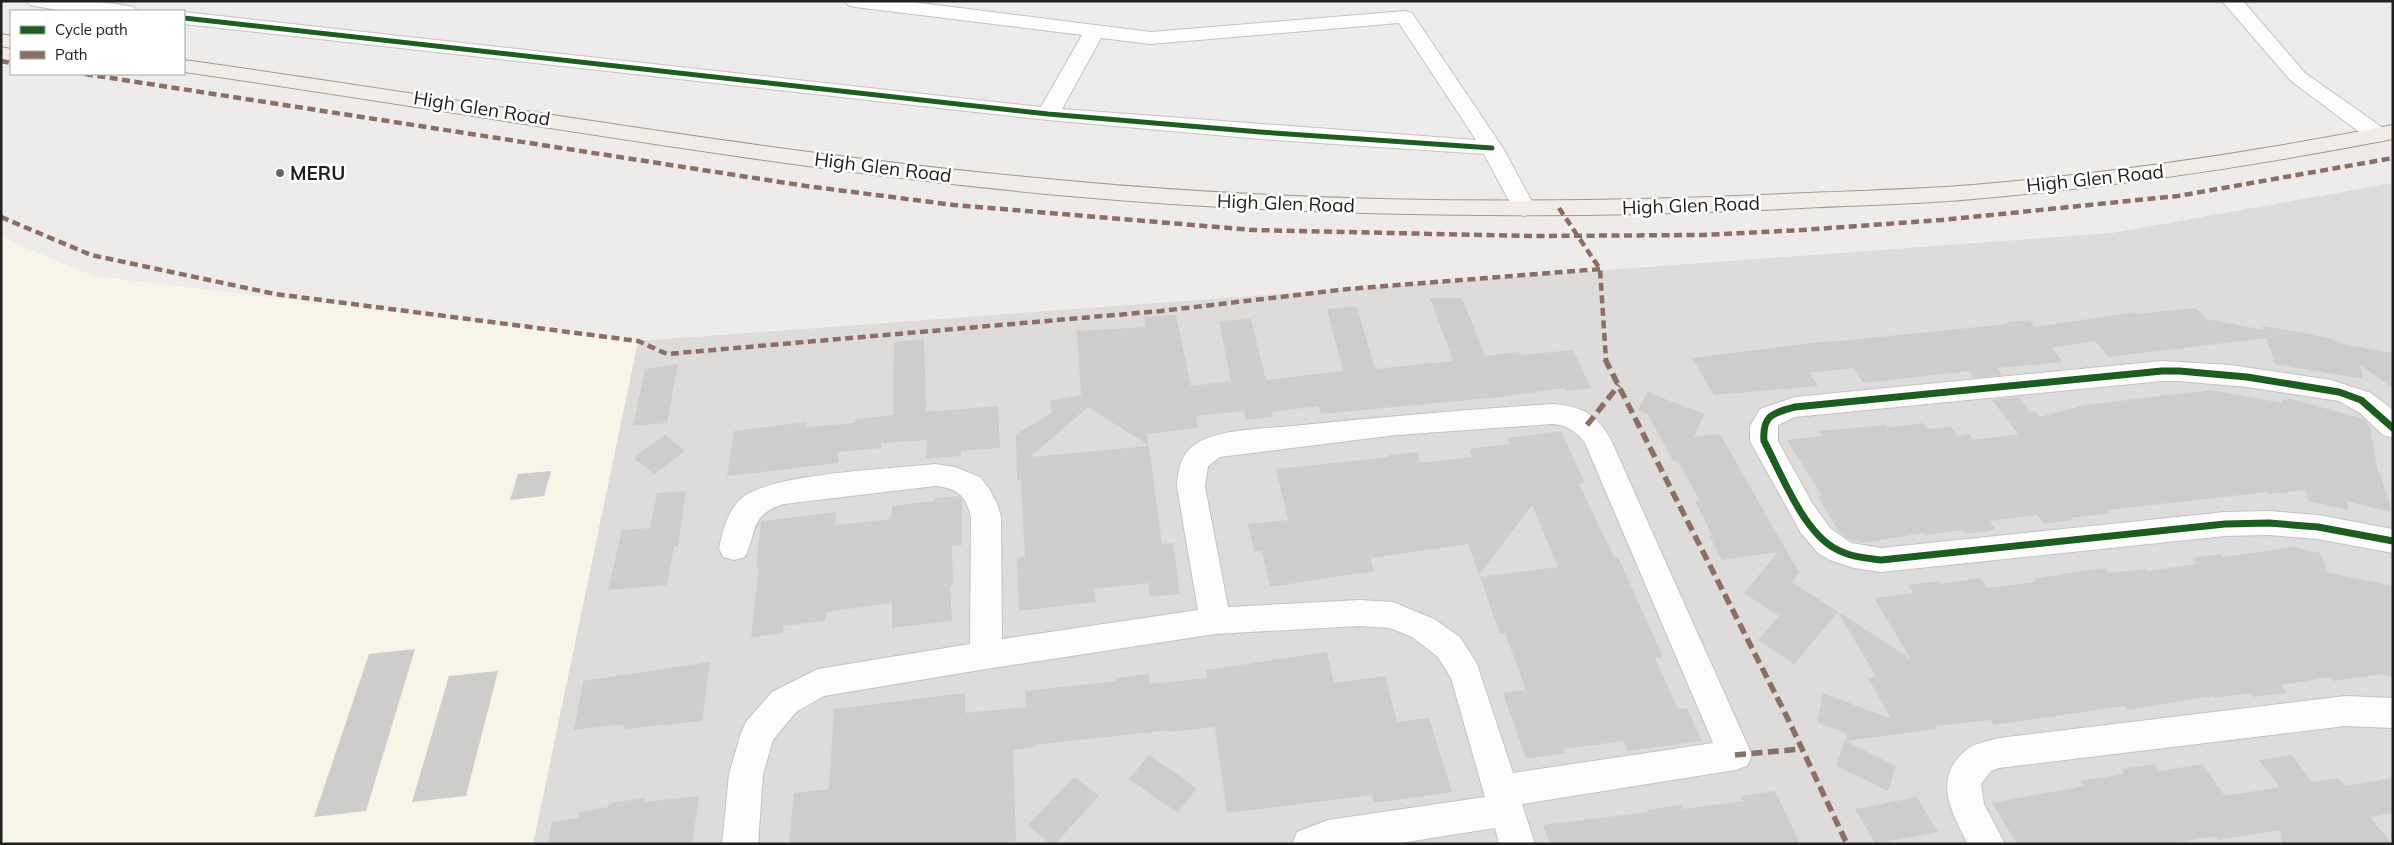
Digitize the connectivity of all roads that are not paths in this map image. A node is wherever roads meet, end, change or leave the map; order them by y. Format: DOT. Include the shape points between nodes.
graph roads {
  1 [pos="37,1"];
  2 [pos="855,1"];
  3 [pos="2232,1"];
  4 [pos="118,10"];
  5 [pos="185,18"];
  6 [pos="1094,32"];
  7 [pos="185,66"];
  8 [pos="1048,114"];
  9 [pos="2385,133"];
  10 [pos="1492,148"];
  11 [pos="1524,209"];
  12 [pos="2393,428"];
  13 [pos="2393,541"];
  14 [pos="734,548"];
  15 [pos="1215,621"];
  16 [pos="986,655"];
  17 [pos="2393,713"];
  18 [pos="1504,800"];
  19 [pos="740,844"];
  20 [pos="1310,844"];
  21 [pos="1517,844"];
  22 [pos="1987,844"];
  1 -- 4 [label="street"];
  2 -- 6 [label="street"];
  3 -- 9 [label="street" via="2298,77"];
  5 -- 8 [label="street"];
  6 -- 8 [label="street"];
  6 -- 10 [label="street" via="1151,38 1405,17"];
  7 -- 11 [label="main road, High Glen Road" via="961,178 1200,200"];
  8 -- 10 [label="street"];
  9 -- 11 [label="main road, High Glen Road" via="2200,166 1972,192 1725,205"];
  10 -- 11 [label="street"];
  12 -- 13 [label="street" via="2360,400 2338,391 2221,373 2162,371 1795,407 1767,417 1762,429 1764,441 1810,524 1829,546 1855,557 1880,560 2269,522"];
  14 -- 16 [label="street" via="745,512 757,502 776,495 935,474 954,476 972,485 983,500 986,517"];
  15 -- 16 [label="street"];
  15 -- 18 [label="street" via="1359,613 1393,615 1423,628 1449,647 1466,674"];
  15 -- 18 [label="street" via="1191,487 1193,467 1198,457 1209,450 1254,441 1472,418 1552,414 1565,415 1587,425 1601,449 1736,755"];
  16 -- 19 [label="street" via="818,683 784,702 758,733 746,774"];
  17 -- 22 [label="street" via="2345,711 1999,753 1979,760 1963,780 1967,807"];
  18 -- 20 [label="street" via="1328,837"];
  18 -- 21 [label="street"];
}
